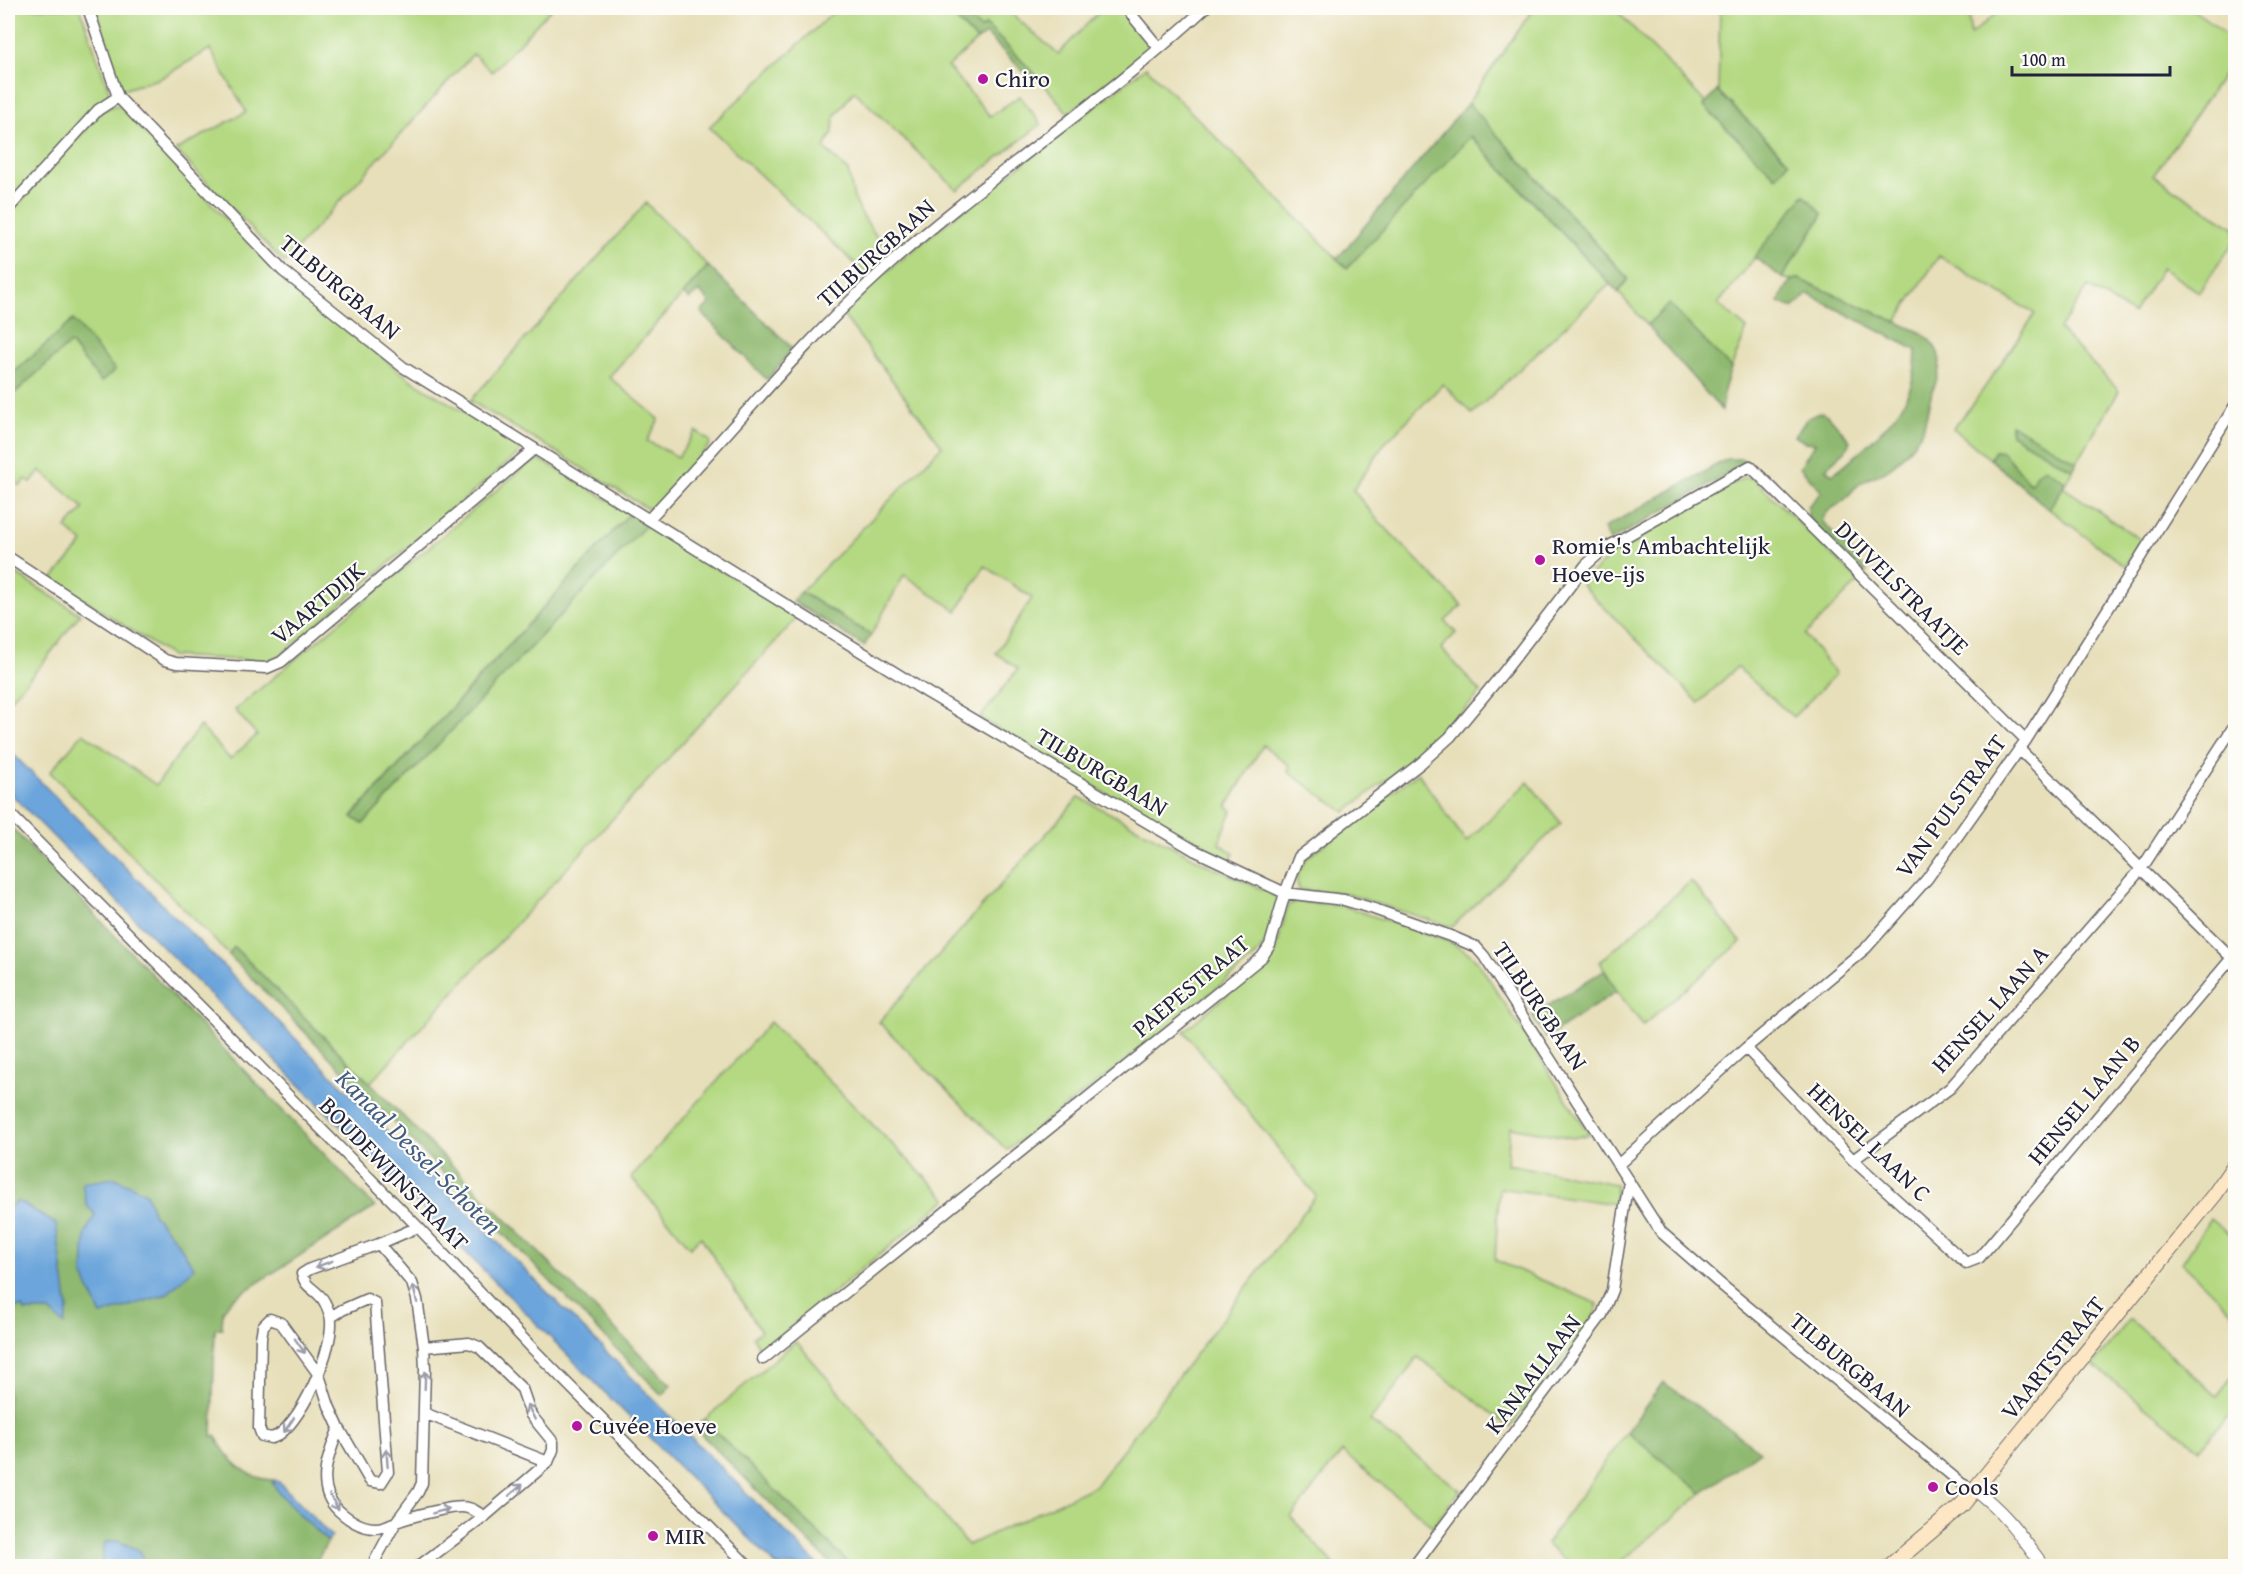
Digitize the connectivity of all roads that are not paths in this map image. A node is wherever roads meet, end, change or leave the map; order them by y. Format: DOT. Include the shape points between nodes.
graph roads {
  1 [pos="88,8"];
  2 [pos="1126,8"];
  3 [pos="1205,8"];
  4 [pos="1159,48"];
  5 [pos="118,97"];
  6 [pos="8,209"];
  7 [pos="2235,404"];
  8 [pos="534,449"];
  9 [pos="1750,466"];
  10 [pos="649,519"];
  11 [pos="8,557"];
  12 [pos="2235,723"];
  13 [pos="2026,740"];
  14 [pos="2019,749"];
  15 [pos="8,812"];
  16 [pos="2142,868"];
  17 [pos="1285,893"];
  18 [pos="2233,961"];
  19 [pos="1746,1048"];
  20 [pos="1853,1160"];
  21 [pos="2235,1163"];
  22 [pos="1619,1164"];
  23 [pos="1629,1181"];
  24 [pos="418,1227"];
  25 [pos="379,1244"];
  26 [pos="1966,1263"];
  27 [pos="331,1317"];
  28 [pos="424,1347"];
  29 [pos="763,1359"];
  30 [pos="319,1375"];
  31 [pos="424,1413"];
  32 [pos="339,1428"];
  33 [pos="548,1462"];
  34 [pos="1975,1490"];
  35 [pos="484,1517"];
  36 [pos="396,1522"];
  37 [pos="372,1566"];
  38 [pos="419,1566"];
  39 [pos="748,1566"];
  40 [pos="1414,1566"];
  41 [pos="1890,1566"];
  42 [pos="2043,1566"];
  1 -- 5 [label="street, TILBURGBAAN"];
  2 -- 4 [label="street"];
  3 -- 4 [label="street, TILBURGBAAN"];
  4 -- 10 [label="street, TILBURGBAAN" via="882,271"];
  5 -- 6 [label="street" via="98,110"];
  5 -- 8 [label="street, TILBURGBAAN" via="283,271 403,367"];
  7 -- 13 [label="street, VAN PULSTRAAT"];
  8 -- 10 [label="street, TILBURGBAAN"];
  8 -- 11 [label="street, VAARTDIJK" via="281,662 267,668 165,660"];
  9 -- 13 [label="street, DUIVELSTRAATJE"];
  9 -- 17 [label="street, PAEPESTRAAT" via="1604,549 1586,565 1450,737 1307,848 1299,856"];
  10 -- 17 [label="street, TILBURGBAAN" via="1105,799 1194,850"];
  12 -- 16 [label="street, HENSEL LAAN A"];
  13 -- 14 [label="street, VAN PULSTRAAT"];
  14 -- 16 [label="street"];
  14 -- 19 [label="street, VAN PULSTRAAT" via="1927,879 1866,948"];
  15 -- 24 [label="street, BOUDEWIJNSTRAAT"];
  16 -- 18 [label="street"];
  16 -- 20 [label="street, HENSEL LAAN A" via="1950,1088"];
  17 -- 22 [label="street, TILBURGBAAN" via="1344,900 1476,947"];
  17 -- 29 [label="street, PAEPESTRAAT" via="1270,945 1262,957"];
  18 -- 26 [label="street, HENSEL LAAN B" via="1979,1258"];
  19 -- 20 [label="street, HENSEL LAAN C"];
  19 -- 22 [label="street, VAN PULSTRAAT"];
  20 -- 26 [label="street, HENSEL LAAN C"];
  21 -- 34 [label="main road, VAARTSTRAAT" via="2215,1194"];
  22 -- 23 [label="street, TILBURGBAAN"];
  23 -- 34 [label="street, TILBURGBAAN" via="1661,1232 1962,1484"];
  23 -- 40 [label="street, KANAALLAAN" via="1612,1290 1602,1315"];
  24 -- 25 [label="street"];
  24 -- 39 [label="street, BOUDEWIJNSTRAAT" via="542,1359"];
  25 -- 27 [label="street, one-way" via="302,1274 304,1283 321,1296"];
  28 -- 25 [label="street, one-way" via="412,1283"];
  27 -- 30 [label="street" via="330,1342"];
  32 -- 27 [label="street, one-way" via="364,1474 370,1481 381,1483 388,1472 375,1303 367,1299"];
  31 -- 28 [label="street, one-way"];
  33 -- 28 [label="street, one-way" via="553,1442 531,1415 522,1389 479,1347 469,1343"];
  30 -- 30 [label="street, one-way" via="283,1433 271,1438 262,1436 259,1377 263,1326 270,1319 281,1323"];
  30 -- 32 [label="street"];
  31 -- 33 [label="street"];
  31 -- 36 [label="street" via="422,1483"];
  32 -- 36 [label="street, one-way" via="324,1472 334,1506 363,1527"];
  35 -- 33 [label="street, one-way"];
  34 -- 41 [label="main road, VAARTSTRAAT"];
  34 -- 42 [label="street" via="2013,1524"];
  36 -- 35 [label="street, one-way" via="454,1507 466,1507"];
  35 -- 38 [label="street"];
  36 -- 37 [label="street"];
}
